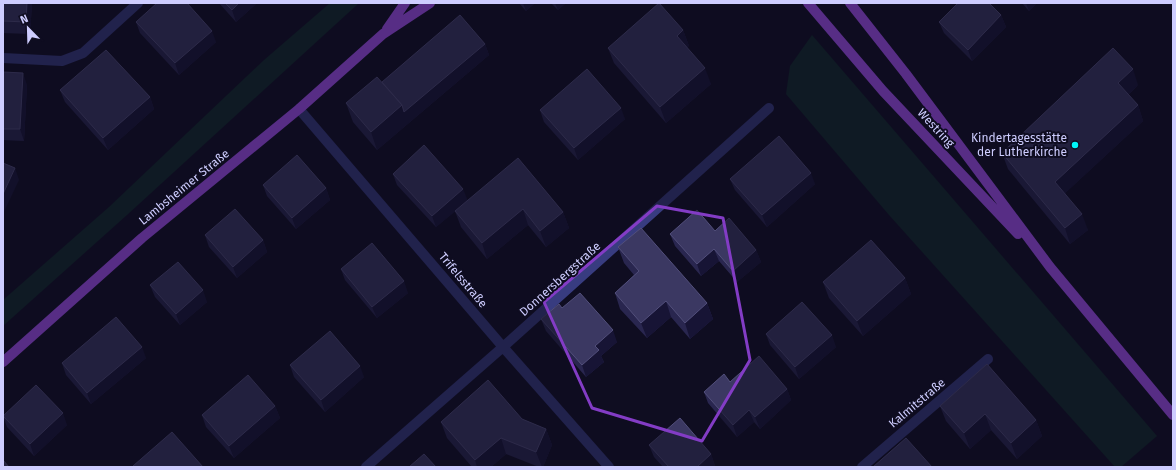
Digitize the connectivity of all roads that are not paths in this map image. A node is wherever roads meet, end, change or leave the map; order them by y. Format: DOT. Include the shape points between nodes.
graph roads {
  1 [pos="138,3"];
  2 [pos="405,3"];
  3 [pos="430,3"];
  4 [pos="808,3"];
  5 [pos="850,3"];
  6 [pos="383,34"];
  7 [pos="3,58"];
  8 [pos="769,108"];
  9 [pos="299,109"];
  10 [pos="1050,267"];
  11 [pos="503,347"];
  12 [pos="988,359"];
  13 [pos="3,362"];
  14 [pos="1173,415"];
  15 [pos="366,467"];
  16 [pos="609,467"];
  17 [pos="862,467"];
  1 -- 7 [label="street" via="83,53 62,61"];
  2 -- 6 [label="main road, Lambsheimer Straße"];
  3 -- 6 [label="main road, Lambsheimer Straße"];
  4 -- 10 [label="main road, Westring" via="883,91"];
  5 -- 10 [label="main road, Westring"];
  6 -- 9 [label="main road, Lambsheimer Straße"];
  8 -- 11 [label="street, Donnersbergstraße"];
  9 -- 11 [label="street, Trifelsstraße"];
  9 -- 13 [label="main road, Lambsheimer Straße" via="142,238"];
  10 -- 14 [label="main road, Westring"];
  11 -- 15 [label="street, Donnersbergstraße"];
  11 -- 16 [label="street, Trifelsstraße"];
  12 -- 17 [label="street, Kalmitstraße"];
}
